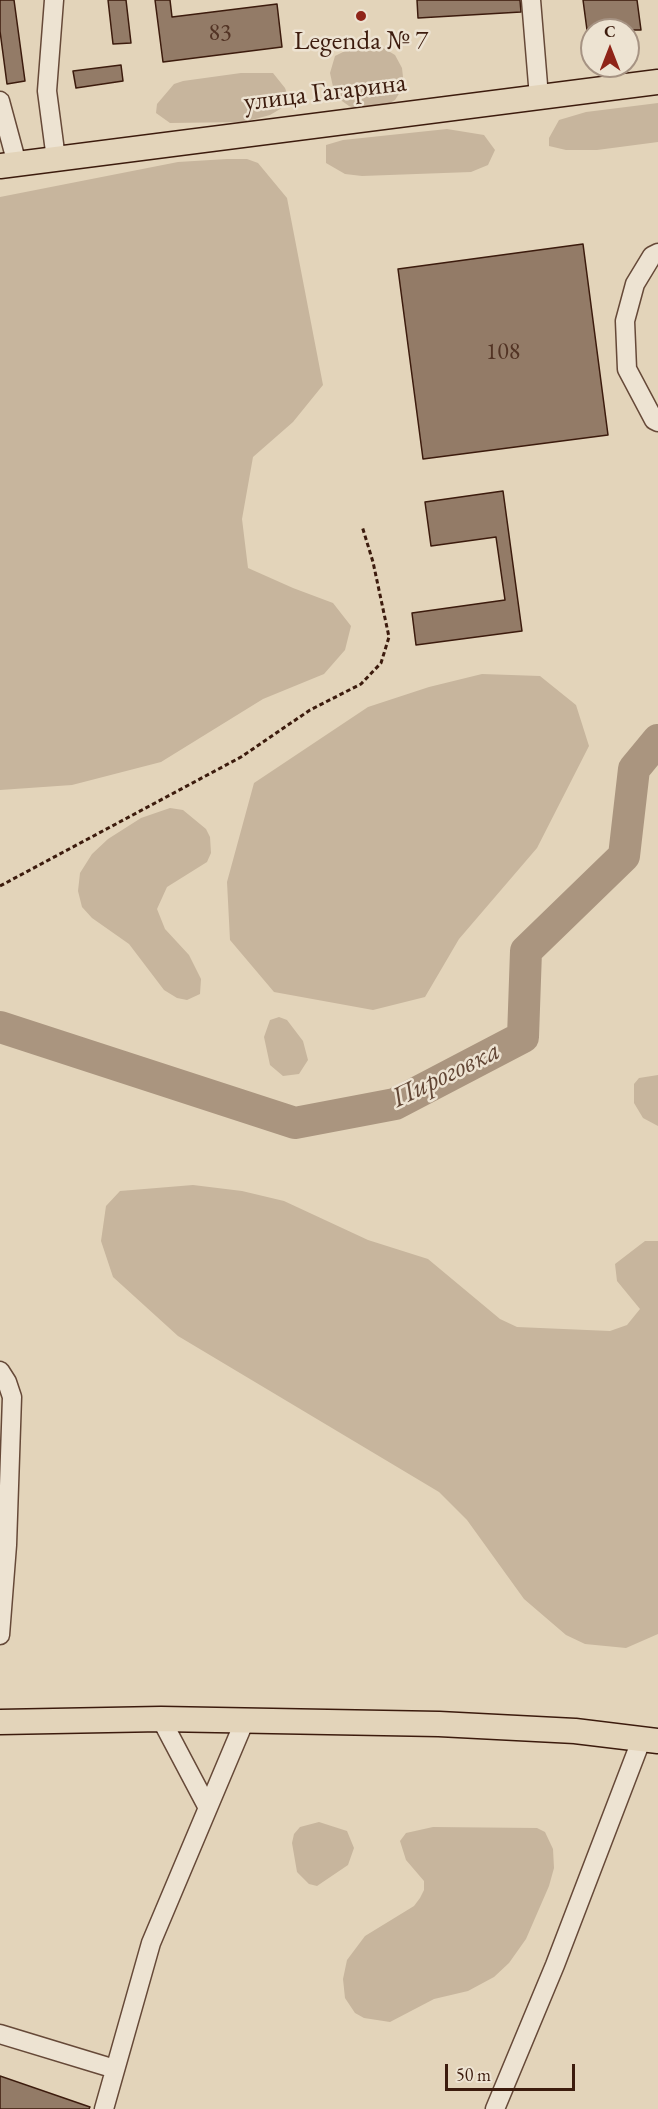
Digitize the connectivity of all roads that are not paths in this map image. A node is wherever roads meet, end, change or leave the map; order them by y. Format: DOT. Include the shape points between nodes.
graph roads {
  1 [pos="54,0"];
  2 [pos="531,0"];
  3 [pos="658,82"];
  4 [pos="539,97"];
  5 [pos="0,101"];
  6 [pos="56,159"];
  7 [pos="8,165"];
  8 [pos="658,253"];
  9 [pos="658,423"];
  10 [pos="0,1371"];
  11 [pos="4,1545"];
  12 [pos="0,1635"];
  13 [pos="161,1719"];
  14 [pos="245,1720"];
  15 [pos="0,1722"];
  16 [pos="650,1740"];
  17 [pos="208,1808"];
  18 [pos="0,2034"];
  19 [pos="115,2069"];
  20 [pos="104,2109"];
  21 [pos="495,2109"];
  1 -- 6 [label="street" via="47,91"];
  2 -- 4 [label="street"];
  3 -- 4 [label="main road, улица Гагарина"];
  4 -- 6 [label="main road, улица Гагарина"];
  5 -- 7 [label="street"];
  6 -- 7 [label="main road, улица Гагарина"];
  8 -- 9 [label="street" via="652,256 635,285 625,321 627,369"];
  10 -- 11 [label="street" via="12,1397"];
  11 -- 12 [label="street"];
  13 -- 14 [label="main road"];
  13 -- 15 [label="main road"];
  13 -- 17 [label="street"];
  14 -- 16 [label="main road" via="439,1724 574,1731"];
  14 -- 17 [label="street"];
  16 -- 21 [label="street"];
  17 -- 19 [label="street" via="151,1943"];
  18 -- 19 [label="street"];
  19 -- 20 [label="street"];
}
